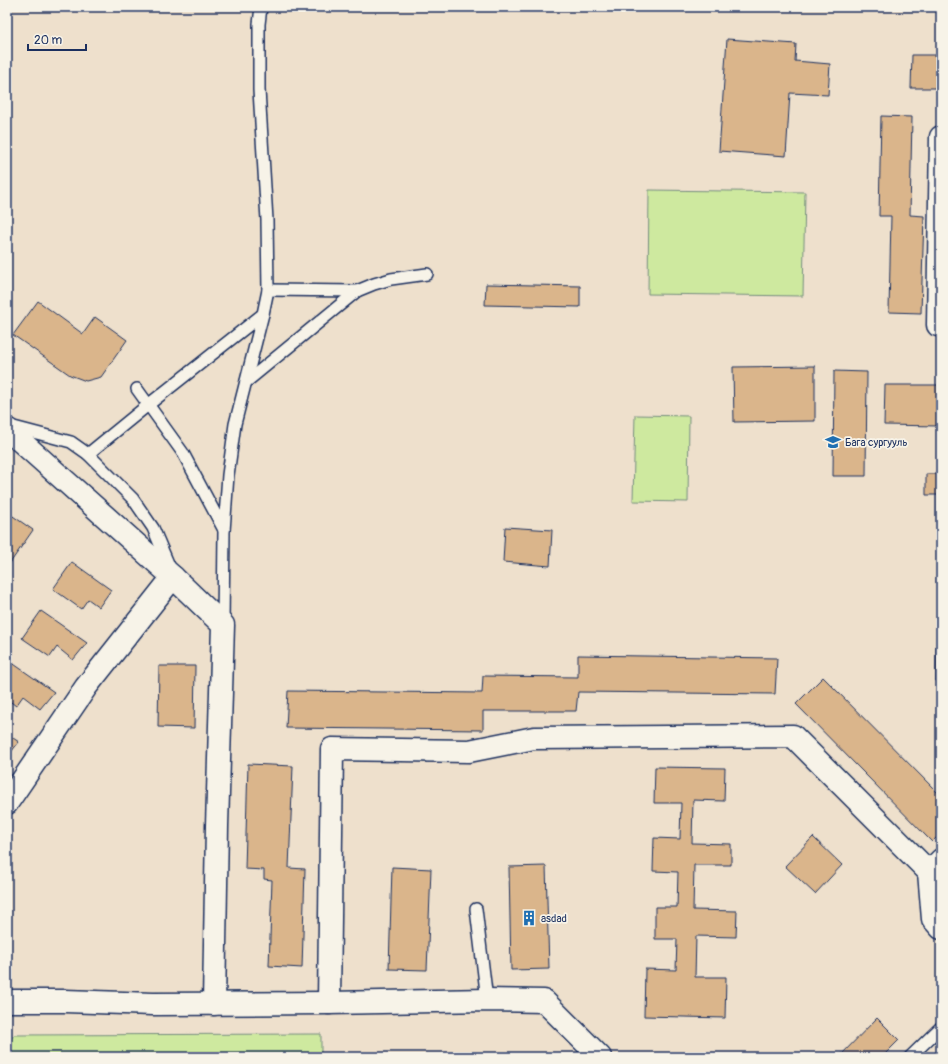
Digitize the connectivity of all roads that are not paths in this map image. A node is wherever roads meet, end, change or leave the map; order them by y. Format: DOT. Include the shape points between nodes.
graph roads {
  1 [pos="262,7"];
  2 [pos="941,137"];
  3 [pos="427,274"];
  4 [pos="268,290"];
  5 [pos="357,291"];
  6 [pos="263,314"];
  7 [pos="941,325"];
  8 [pos="246,382"];
  9 [pos="137,389"];
  10 [pos="148,405"];
  11 [pos="7,425"];
  12 [pos="7,429"];
  13 [pos="88,454"];
  14 [pos="224,531"];
  15 [pos="173,578"];
  16 [pos="224,625"];
  17 [pos="7,803"];
  18 [pos="937,869"];
  19 [pos="476,909"];
  20 [pos="941,928"];
  21 [pos="487,1000"];
  22 [pos="7,1001"];
  23 [pos="329,1003"];
  24 [pos="214,1004"];
  25 [pos="941,1027"];
  26 [pos="600,1057"];
  27 [pos="910,1057"];
  1 -- 4 [label="lane" via="259,24 259,90 267,220"];
  2 -- 7 [label="street" via="938,325"];
  3 -- 5 [label="lane" via="391,279"];
  4 -- 5 [label="lane"];
  4 -- 6 [label="lane"];
  5 -- 8 [label="lane"];
  6 -- 8 [label="lane"];
  6 -- 10 [label="lane"];
  8 -- 14 [label="lane" via="235,424"];
  9 -- 10 [label="lane"];
  10 -- 13 [label="lane"];
  10 -- 14 [label="lane" via="183,453"];
  11 -- 13 [label="lane" via="71,442"];
  12 -- 15 [label="street"];
  13 -- 15 [label="lane" via="141,510 153,528"];
  14 -- 16 [label="lane"];
  15 -- 16 [label="street"];
  15 -- 17 [label="street" via="86,687"];
  16 -- 24 [label="street"];
  18 -- 20 [label="street" via="933,919"];
  18 -- 23 [label="street" via="794,736 534,738 469,751 332,750"];
  19 -- 21 [label="lane"];
  21 -- 23 [label="street"];
  21 -- 26 [label="street" via="544,1001"];
  22 -- 24 [label="street"];
  23 -- 24 [label="street"];
  25 -- 27 [label="lane"];
}
